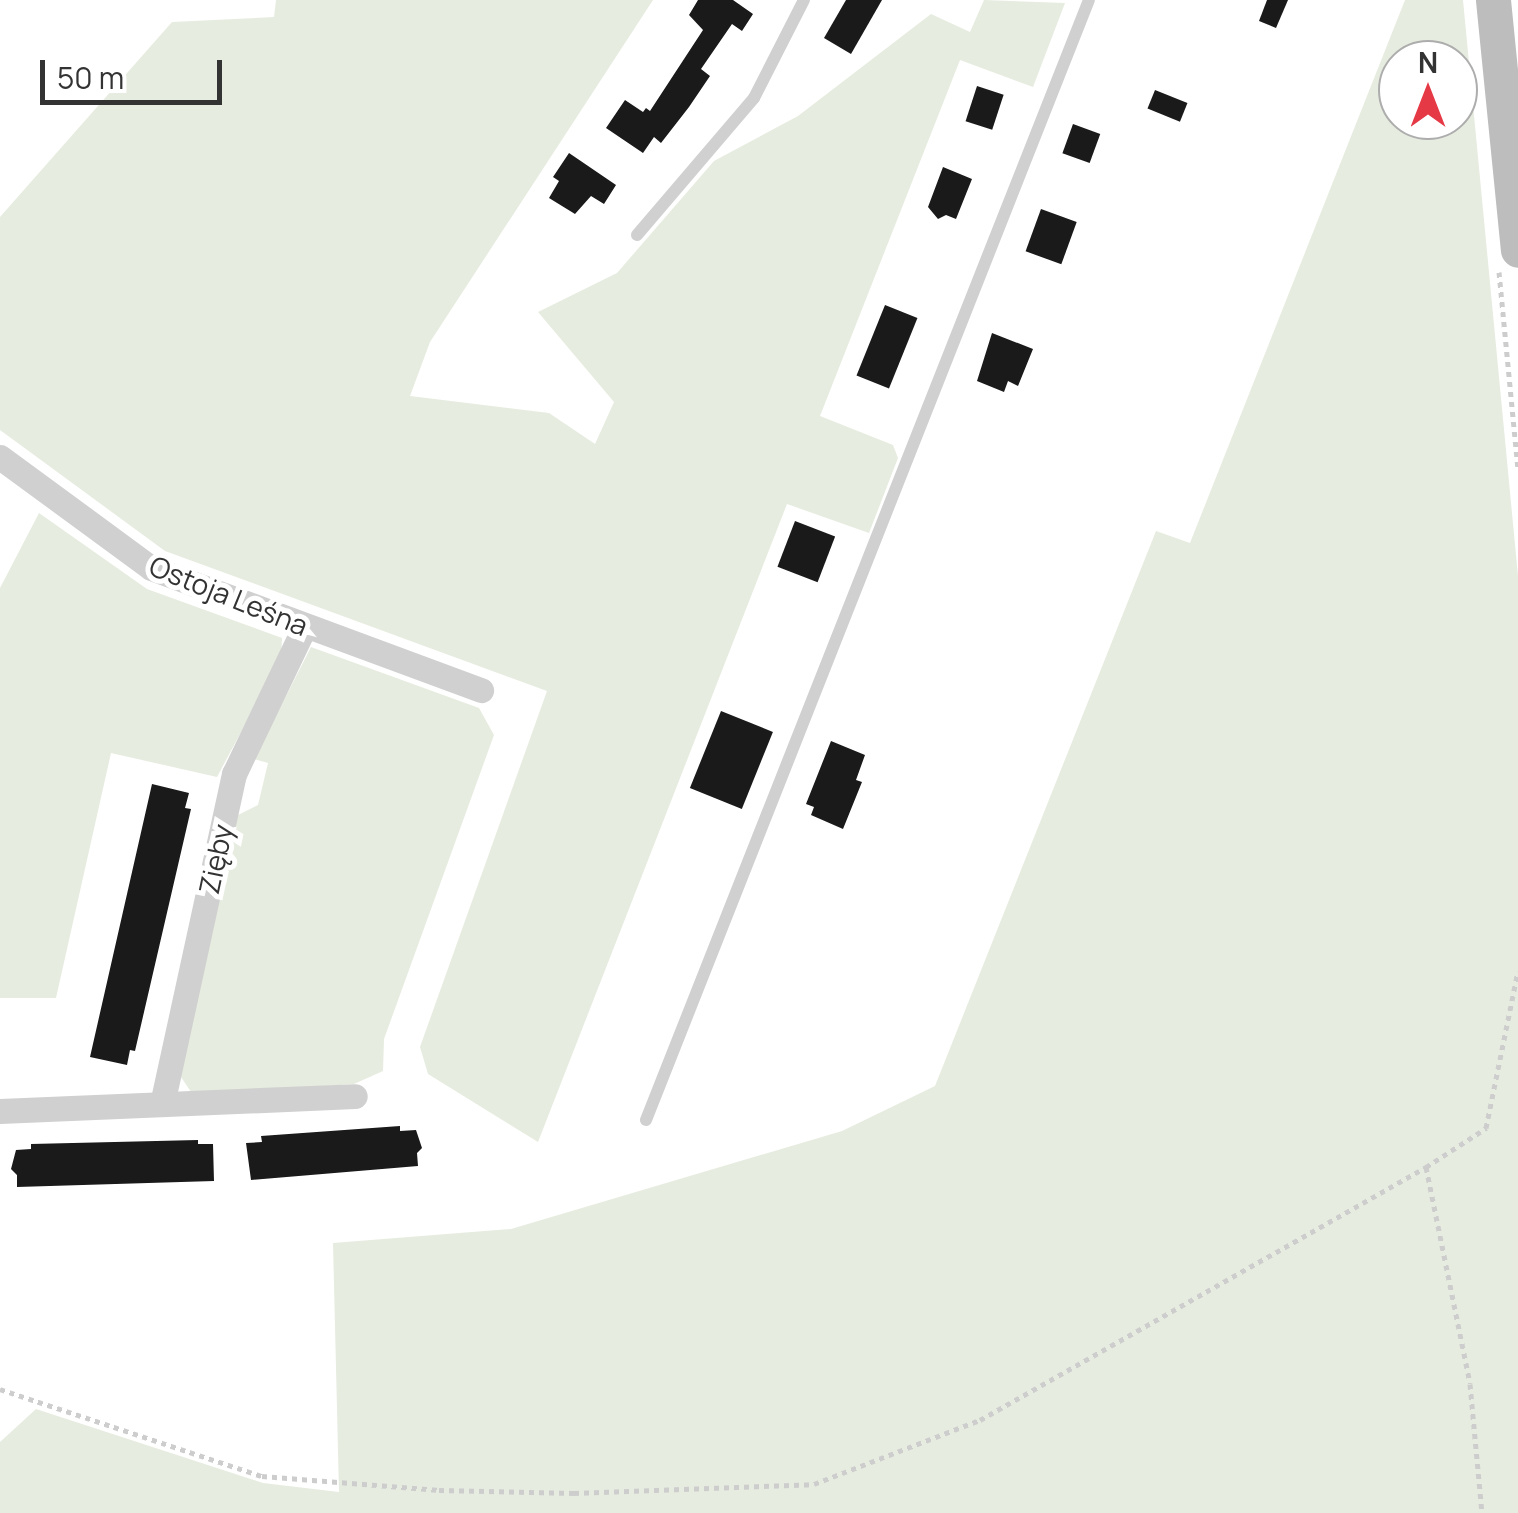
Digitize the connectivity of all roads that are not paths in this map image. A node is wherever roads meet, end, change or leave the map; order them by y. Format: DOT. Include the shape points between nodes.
graph roads {
  1 [pos="804,0"];
  2 [pos="1088,0"];
  3 [pos="1493,0"];
  4 [pos="637,235"];
  5 [pos="1518,250"];
  6 [pos="0,457"];
  7 [pos="305,626"];
  8 [pos="481,690"];
  9 [pos="355,1096"];
  10 [pos="162,1104"];
  11 [pos="0,1111"];
  12 [pos="646,1120"];
  1 -- 4 [label="lane" via="754,98"];
  2 -- 12 [label="lane"];
  3 -- 5 [label="street"];
  6 -- 7 [label="street, Ostoja Leśna" via="150,568"];
  7 -- 8 [label="street, Ostoja Leśna"];
  7 -- 10 [label="street, Zięby" via="234,774"];
  9 -- 10 [label="street"];
  10 -- 11 [label="street"];
}
